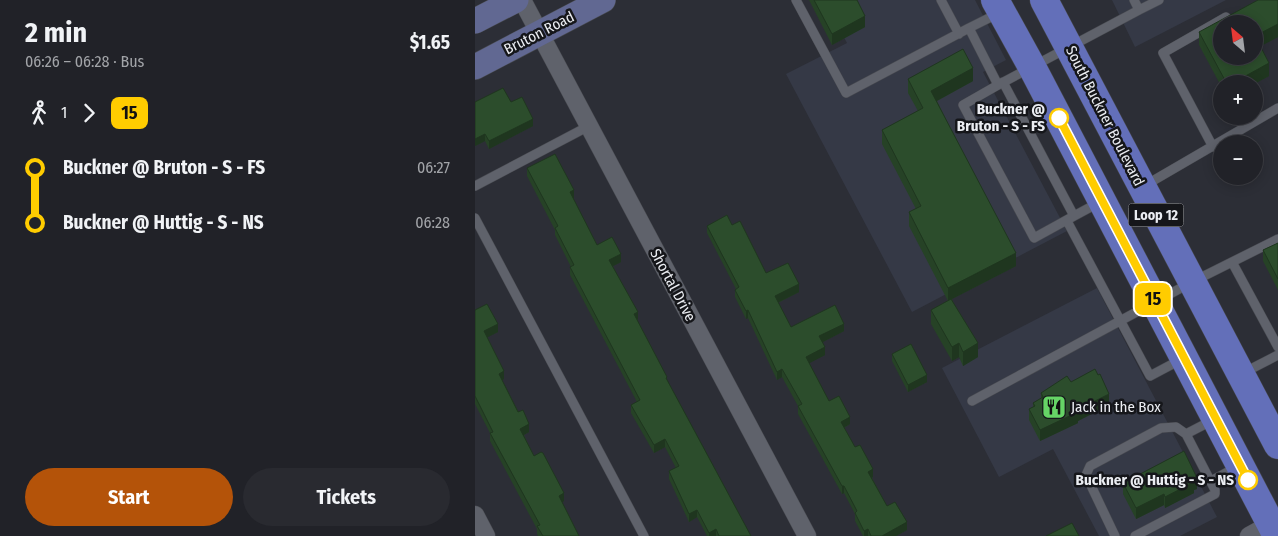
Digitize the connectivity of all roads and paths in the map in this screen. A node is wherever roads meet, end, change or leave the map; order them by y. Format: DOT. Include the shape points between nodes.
graph roads {
  1 [pos="516,0"];
  2 [pos="522,0"];
  3 [pos="603,0"];
  4 [pos="796,0"];
  5 [pos="941,0"];
  6 [pos="1045,0"];
  7 [pos="1134,0"];
  8 [pos="1159,0"];
  9 [pos="998,6"];
  10 [pos="1139,10"];
  11 [pos="475,21"];
  12 [pos="1213,24"];
  13 [pos="969,28"];
  14 [pos="539,33"];
  15 [pos="959,34"];
  16 [pos="1070,47"];
  17 [pos="475,67"];
  18 [pos="1032,67"];
  19 [pos="1000,83"];
  20 [pos="1278,108"];
  21 [pos="589,126"];
  22 [pos="1233,135"];
  23 [pos="1213,147"];
  24 [pos="475,186"];
  25 [pos="1142,188"];
  26 [pos="1102,202"];
  27 [pos="475,218"];
  28 [pos="1071,218"];
  29 [pos="1278,239"];
  30 [pos="1232,262"];
  31 [pos="1192,282"];
  32 [pos="1154,302"];
  33 [pos="1121,320"];
  34 [pos="1278,347"];
  35 [pos="1278,355"];
  36 [pos="1183,358"];
  37 [pos="1241,374"];
  38 [pos="972,401"];
  39 [pos="1215,419"];
  40 [pos="1187,434"];
  41 [pos="1278,445"];
  42 [pos="1240,466"];
  43 [pos="1211,481"];
  44 [pos="475,515"];
  45 [pos="1269,529"];
  46 [pos="486,536"];
  47 [pos="644,536"];
  48 [pos="807,536"];
  49 [pos="1115,536"];
  50 [pos="1135,536"];
  1 -- 11 [label="main road"];
  2 -- 14 [label="street, Shortal Drive"];
  3 -- 14 [label="main road, Bruton Road"];
  4 -- 15 [label="lane" via="846,94"];
  5 -- 15 [label="lane"];
  6 -- 16 [label="main road, South Buckner Boulevard / Loop 12"];
  7 -- 10 [label="lane"];
  8 -- 10 [label="lane"];
  9 -- 13 [label="lane"];
  9 -- 18 [label="main road, Loop 12"];
  10 -- 16 [label="lane"];
  12 -- 23 [label="lane" via="1163,53"];
  13 -- 15 [label="lane"];
  13 -- 19 [label="lane"];
  14 -- 17 [label="main road, Bruton Road"];
  14 -- 21 [label="street, Shortal Drive"];
  16 -- 18 [label="lane"];
  16 -- 25 [label="main road, South Buckner Boulevard / Loop 12"];
  18 -- 19 [label="lane"];
  18 -- 26 [label="main road, Loop 12"];
  19 -- 28 [label="lane"];
  19 -- 28 [label="lane" via="963,104 1034,238"];
  20 -- 22 [label="lane"];
  21 -- 24 [label="lane"];
  21 -- 48 [label="street, Shortal Drive"];
  23 -- 25 [label="lane"];
  25 -- 31 [label="main road, South Buckner Boulevard / Loop 12"];
  26 -- 28 [label="lane"];
  26 -- 32 [label="main road, Loop 12"];
  27 -- 47 [label="lane"];
  28 -- 33 [label="lane"];
  29 -- 30 [label="lane"];
  30 -- 31 [label="lane"];
  30 -- 34 [label="lane"];
  31 -- 32 [label="lane"];
  31 -- 37 [label="main road, South Buckner Boulevard / Loop 12"];
  32 -- 33 [label="lane"];
  32 -- 36 [label="main road, Loop 12"];
  33 -- 36 [label="lane" via="1150,376"];
  33 -- 38 [label="lane"];
  35 -- 37 [label="lane"];
  36 -- 39 [label="main road, Loop 12"];
  37 -- 41 [label="main road, South Buckner Boulevard / Loop 12"];
  39 -- 40 [label="lane"];
  39 -- 42 [label="main road, Loop 12"];
  40 -- 43 [label="lane"];
  40 -- 49 [label="lane" via="1176,427 1161,428 1090,466 1086,475"];
  42 -- 43 [label="lane"];
  42 -- 45 [label="main road, Loop 12"];
  43 -- 50 [label="lane" via="1215,490 1212,497"];
  44 -- 46 [label="street"];
}
